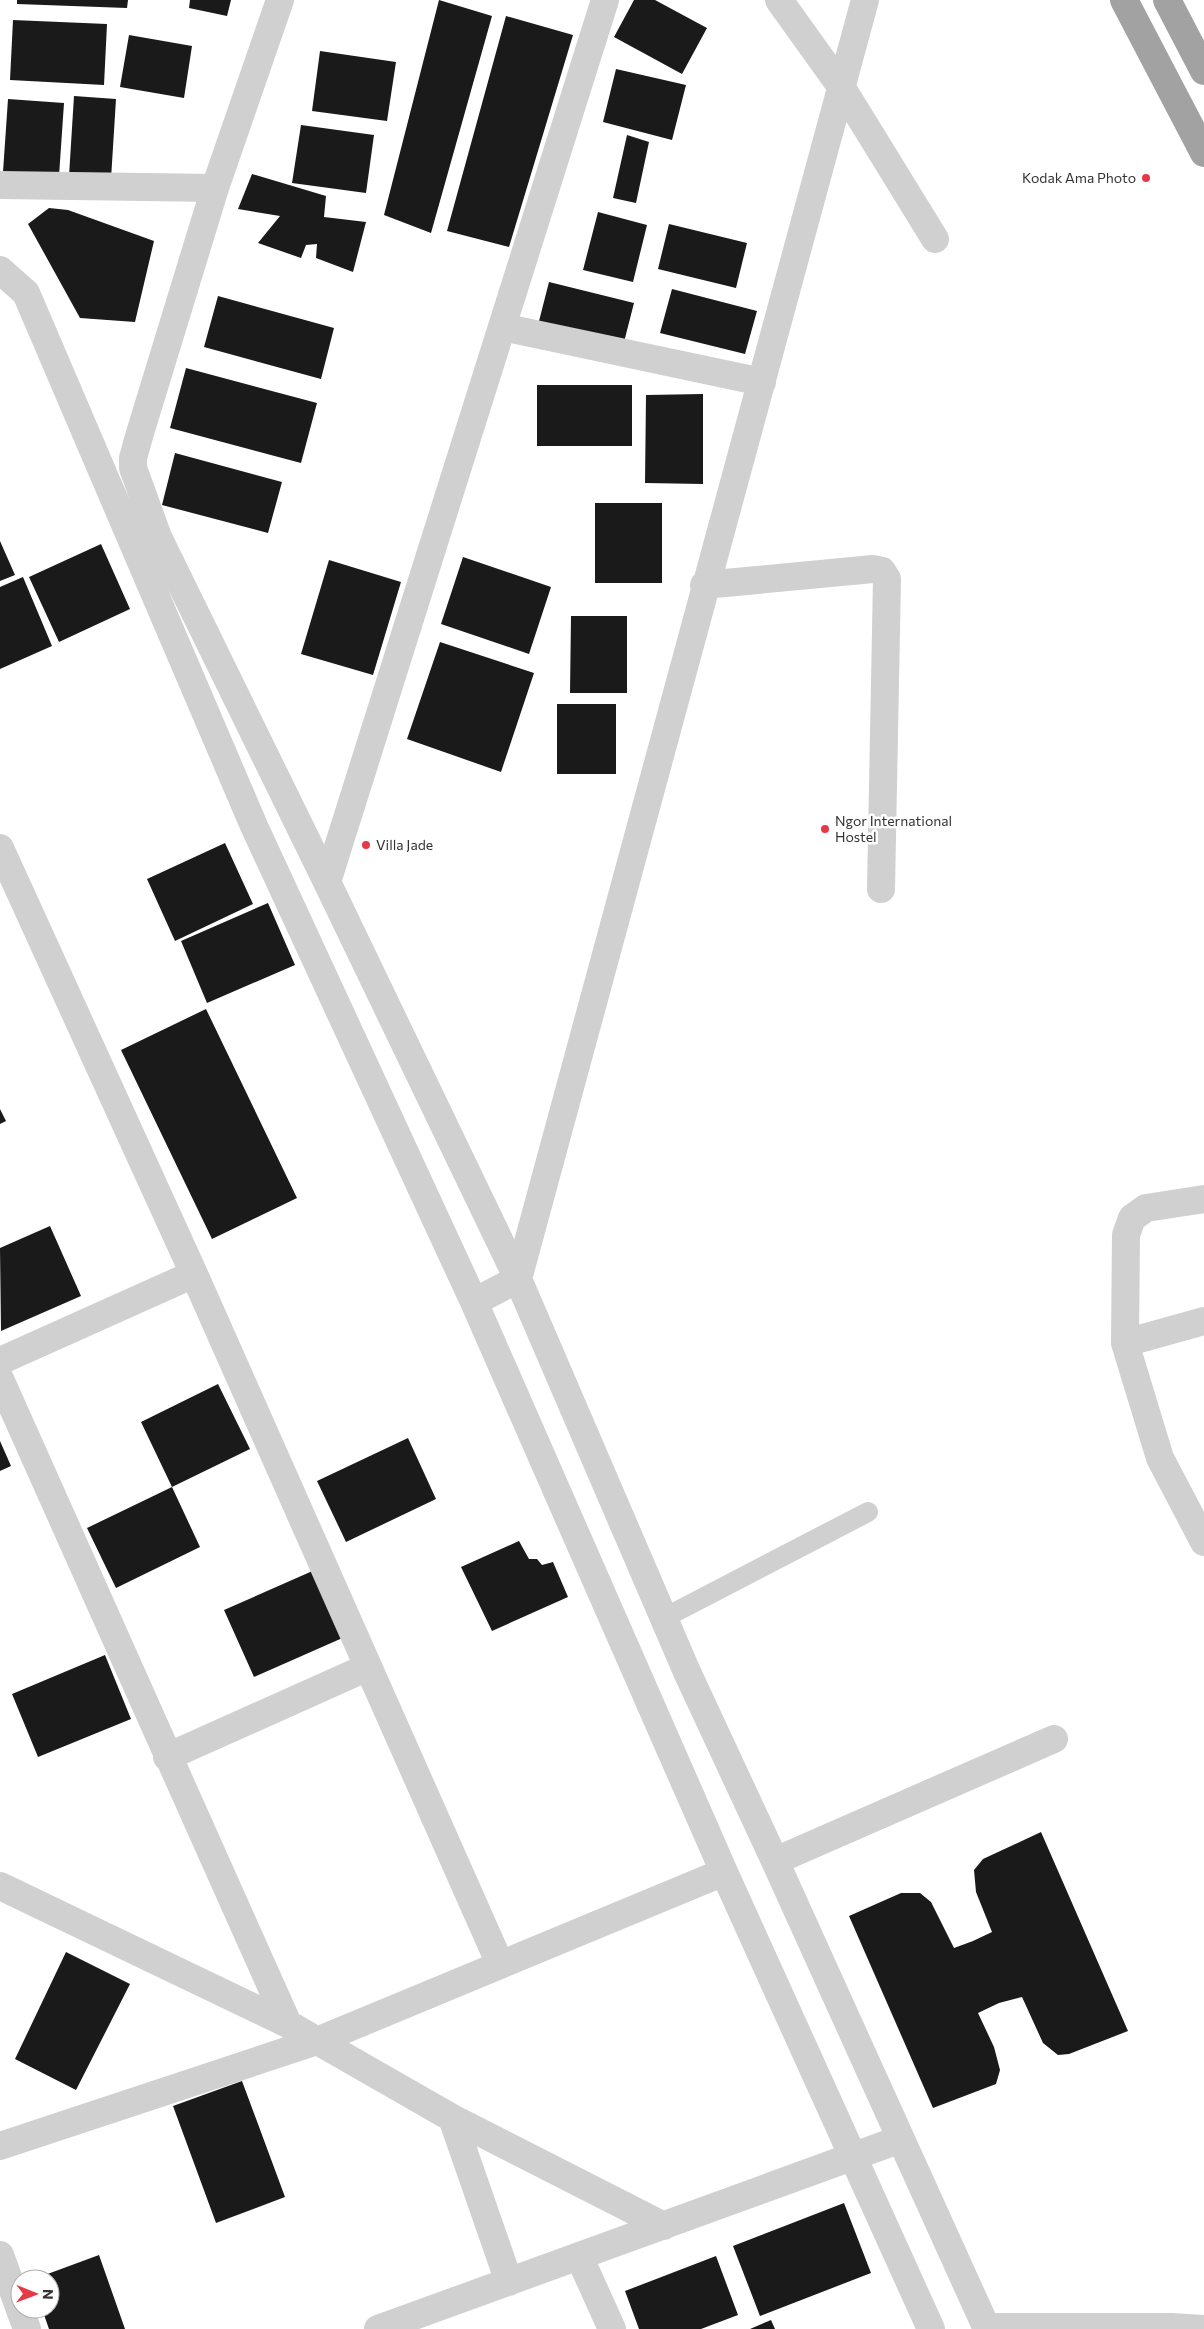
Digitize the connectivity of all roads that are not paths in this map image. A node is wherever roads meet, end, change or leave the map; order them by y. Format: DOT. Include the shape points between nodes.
graph roads {
  1 [pos="280,0"];
  2 [pos="605,0"];
  3 [pos="779,0"];
  4 [pos="865,0"];
  5 [pos="1124,0"];
  6 [pos="1167,0"];
  7 [pos="1204,71"];
  8 [pos="842,88"];
  9 [pos="1204,153"];
  10 [pos="0,185"];
  11 [pos="214,188"];
  12 [pos="935,239"];
  13 [pos="0,270"];
  14 [pos="502,328"];
  15 [pos="762,382"];
  16 [pos="704,585"];
  17 [pos="0,848"];
  18 [pos="327,882"];
  19 [pos="881,890"];
  20 [pos="1204,1200"];
  21 [pos="194,1274"];
  22 [pos="518,1279"];
  23 [pos="474,1302"];
  24 [pos="1204,1321"];
  25 [pos="1125,1343"];
  26 [pos="0,1361"];
  27 [pos="0,1379"];
  28 [pos="868,1512"];
  29 [pos="1204,1542"];
  30 [pos="664,1618"];
  31 [pos="368,1667"];
  32 [pos="1054,1739"];
  33 [pos="168,1757"];
  34 [pos="775,1861"];
  35 [pos="724,1872"];
  36 [pos="0,1886"];
  37 [pos="500,1964"];
  38 [pos="288,2024"];
  39 [pos="317,2041"];
  40 [pos="452,2118"];
  41 [pos="901,2139"];
  42 [pos="0,2146"];
  43 [pos="854,2156"];
  44 [pos="664,2226"];
  45 [pos="0,2255"];
  46 [pos="579,2256"];
  47 [pos="510,2282"];
  48 [pos="986,2328"];
  49 [pos="26,2329"];
  50 [pos="378,2329"];
  51 [pos="612,2329"];
  52 [pos="931,2329"];
  53 [pos="1204,2329"];
  1 -- 11 [label="street"];
  2 -- 14 [label="street"];
  3 -- 8 [label="street"];
  4 -- 8 [label="street"];
  5 -- 9 [label="highway"];
  6 -- 7 [label="highway"];
  8 -- 12 [label="street"];
  8 -- 15 [label="street"];
  10 -- 11 [label="street"];
  11 -- 18 [label="street" via="140,433 133,468 158,537"];
  13 -- 23 [label="street" via="26,293 254,826"];
  14 -- 15 [label="street"];
  14 -- 18 [label="street"];
  15 -- 16 [label="street"];
  16 -- 19 [label="street" via="873,568 882,571 887,579"];
  16 -- 22 [label="street"];
  17 -- 21 [label="street"];
  18 -- 22 [label="street"];
  20 -- 25 [label="street" via="1146,1208 1132,1218 1126,1235"];
  21 -- 26 [label="street"];
  21 -- 31 [label="street"];
  22 -- 23 [label="street"];
  22 -- 30 [label="street"];
  23 -- 35 [label="street"];
  24 -- 25 [label="street"];
  25 -- 29 [label="street" via="1160,1458"];
  27 -- 33 [label="street"];
  28 -- 30 [label="lane"];
  30 -- 34 [label="street"];
  31 -- 33 [label="street"];
  31 -- 37 [label="street"];
  32 -- 34 [label="street"];
  33 -- 38 [label="street"];
  34 -- 41 [label="street"];
  35 -- 37 [label="street"];
  35 -- 43 [label="street"];
  36 -- 38 [label="street"];
  37 -- 39 [label="street"];
  38 -- 39 [label="street"];
  39 -- 40 [label="street"];
  39 -- 42 [label="street"];
  40 -- 44 [label="street"];
  40 -- 47 [label="street"];
  41 -- 43 [label="street"];
  41 -- 48 [label="street"];
  43 -- 44 [label="street"];
  43 -- 52 [label="street"];
  44 -- 46 [label="street"];
  45 -- 49 [label="street"];
  46 -- 47 [label="street"];
  46 -- 51 [label="street"];
  47 -- 50 [label="street"];
  48 -- 53 [label="street"];
}
